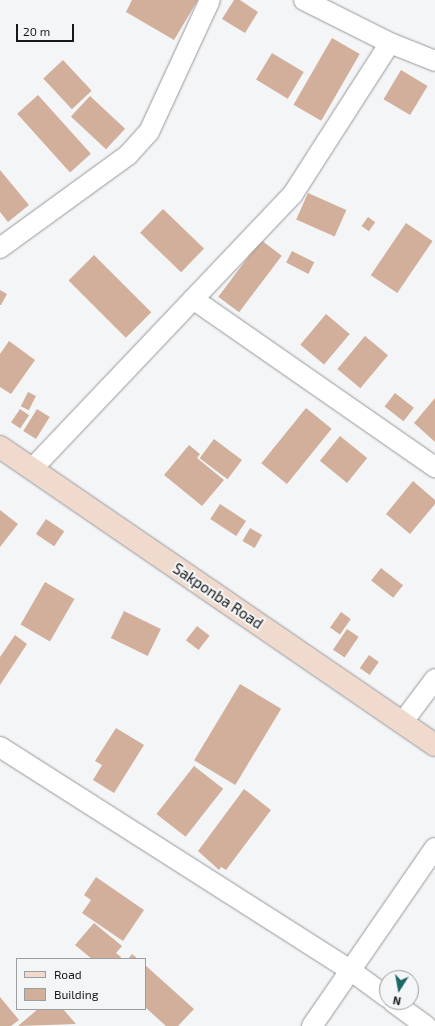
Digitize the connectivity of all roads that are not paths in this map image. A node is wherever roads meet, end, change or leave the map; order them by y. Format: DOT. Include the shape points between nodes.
graph roads {
  1 [pos="210,0"];
  2 [pos="304,0"];
  3 [pos="390,43"];
  4 [pos="435,61"];
  5 [pos="0,248"];
  6 [pos="193,299"];
  7 [pos="0,446"];
  8 [pos="435,467"];
  9 [pos="32,469"];
  10 [pos="435,679"];
  11 [pos="402,723"];
  12 [pos="435,745"];
  13 [pos="0,747"];
  14 [pos="435,848"];
  15 [pos="350,970"];
  16 [pos="379,991"];
  17 [pos="404,1010"];
  18 [pos="312,1026"];
  19 [pos="426,1026"];
  1 -- 5 [label="street" via="149,132 128,155"];
  2 -- 3 [label="street"];
  3 -- 4 [label="street"];
  3 -- 6 [label="street" via="292,194"];
  6 -- 8 [label="street"];
  6 -- 9 [label="street"];
  7 -- 9 [label="main road, Sakponba Road"];
  9 -- 11 [label="main road, Sakponba Road"];
  10 -- 11 [label="street"];
  11 -- 12 [label="main road, Sakponba Road"];
  13 -- 15 [label="street"];
  14 -- 15 [label="street"];
  15 -- 16 [label="street"];
  15 -- 18 [label="street"];
  17 -- 19 [label="street"];
}
